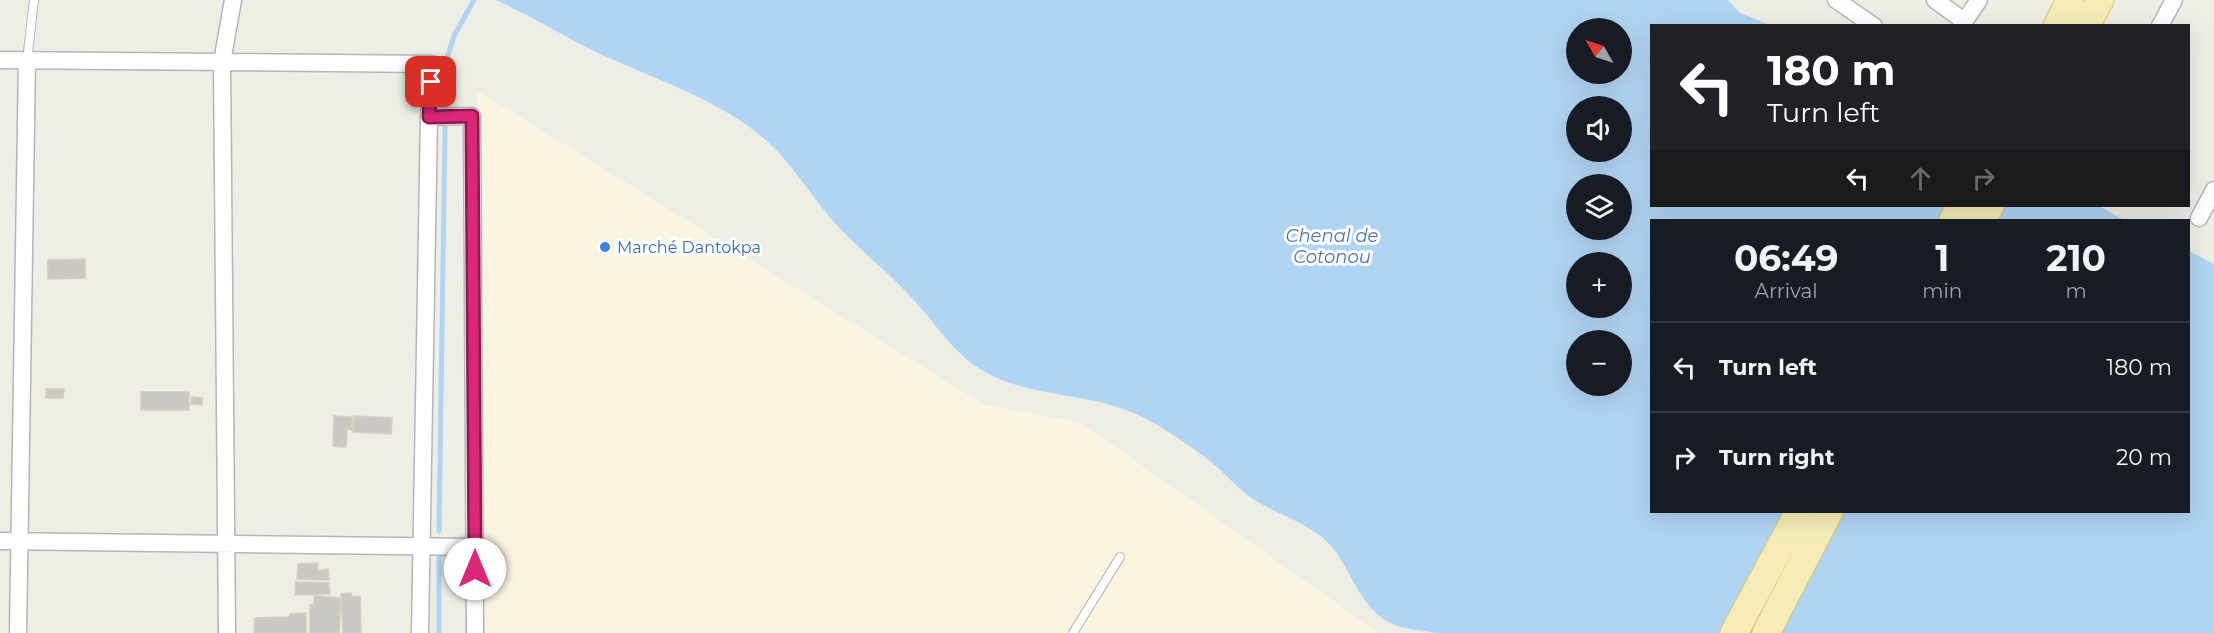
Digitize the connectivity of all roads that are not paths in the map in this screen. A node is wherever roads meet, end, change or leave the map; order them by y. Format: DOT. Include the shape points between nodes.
graph roads {
  1 [pos="34,0"];
  2 [pos="232,0"];
  3 [pos="1836,0"];
  4 [pos="1935,0"];
  5 [pos="1979,0"];
  6 [pos="2070,0"];
  7 [pos="2100,0"];
  8 [pos="2174,0"];
  9 [pos="1962,23"];
  10 [pos="1871,24"];
  11 [pos="2058,24"];
  12 [pos="2087,24"];
  13 [pos="2161,24"];
  14 [pos="0,60"];
  15 [pos="27,61"];
  16 [pos="222,62"];
  17 [pos="429,117"];
  18 [pos="2214,190"];
  19 [pos="2199,218"];
  20 [pos="1798,513"];
  21 [pos="1828,513"];
  22 [pos="0,541"];
  23 [pos="20,542"];
  24 [pos="228,544"];
  25 [pos="422,546"];
  26 [pos="475,547"];
  27 [pos="1120,557"];
  28 [pos="18,633"];
  29 [pos="227,633"];
  30 [pos="420,633"];
  31 [pos="475,633"];
  32 [pos="1072,633"];
  33 [pos="1734,633"];
  34 [pos="1766,633"];
  1 -- 15 [label="lane"];
  2 -- 16 [label="street"];
  3 -- 10 [label="street"];
  4 -- 9 [label="street"];
  5 -- 9 [label="street"];
  6 -- 11 [label="main road"];
  7 -- 12 [label="main road"];
  8 -- 13 [label="street"];
  14 -- 15 [label="street"];
  15 -- 16 [label="street"];
  15 -- 23 [label="street"];
  16 -- 17 [label="street" via="432,64"];
  16 -- 24 [label="street"];
  17 -- 25 [label="street"];
  17 -- 26 [label="street" via="472,116"];
  18 -- 19 [label="street"];
  20 -- 33 [label="main road"];
  21 -- 34 [label="main road"];
  22 -- 23 [label="street"];
  23 -- 24 [label="street"];
  23 -- 28 [label="street"];
  24 -- 25 [label="street"];
  24 -- 29 [label="street"];
  25 -- 26 [label="street"];
  25 -- 30 [label="street"];
  26 -- 31 [label="street"];
  27 -- 32 [label="lane"];
}
